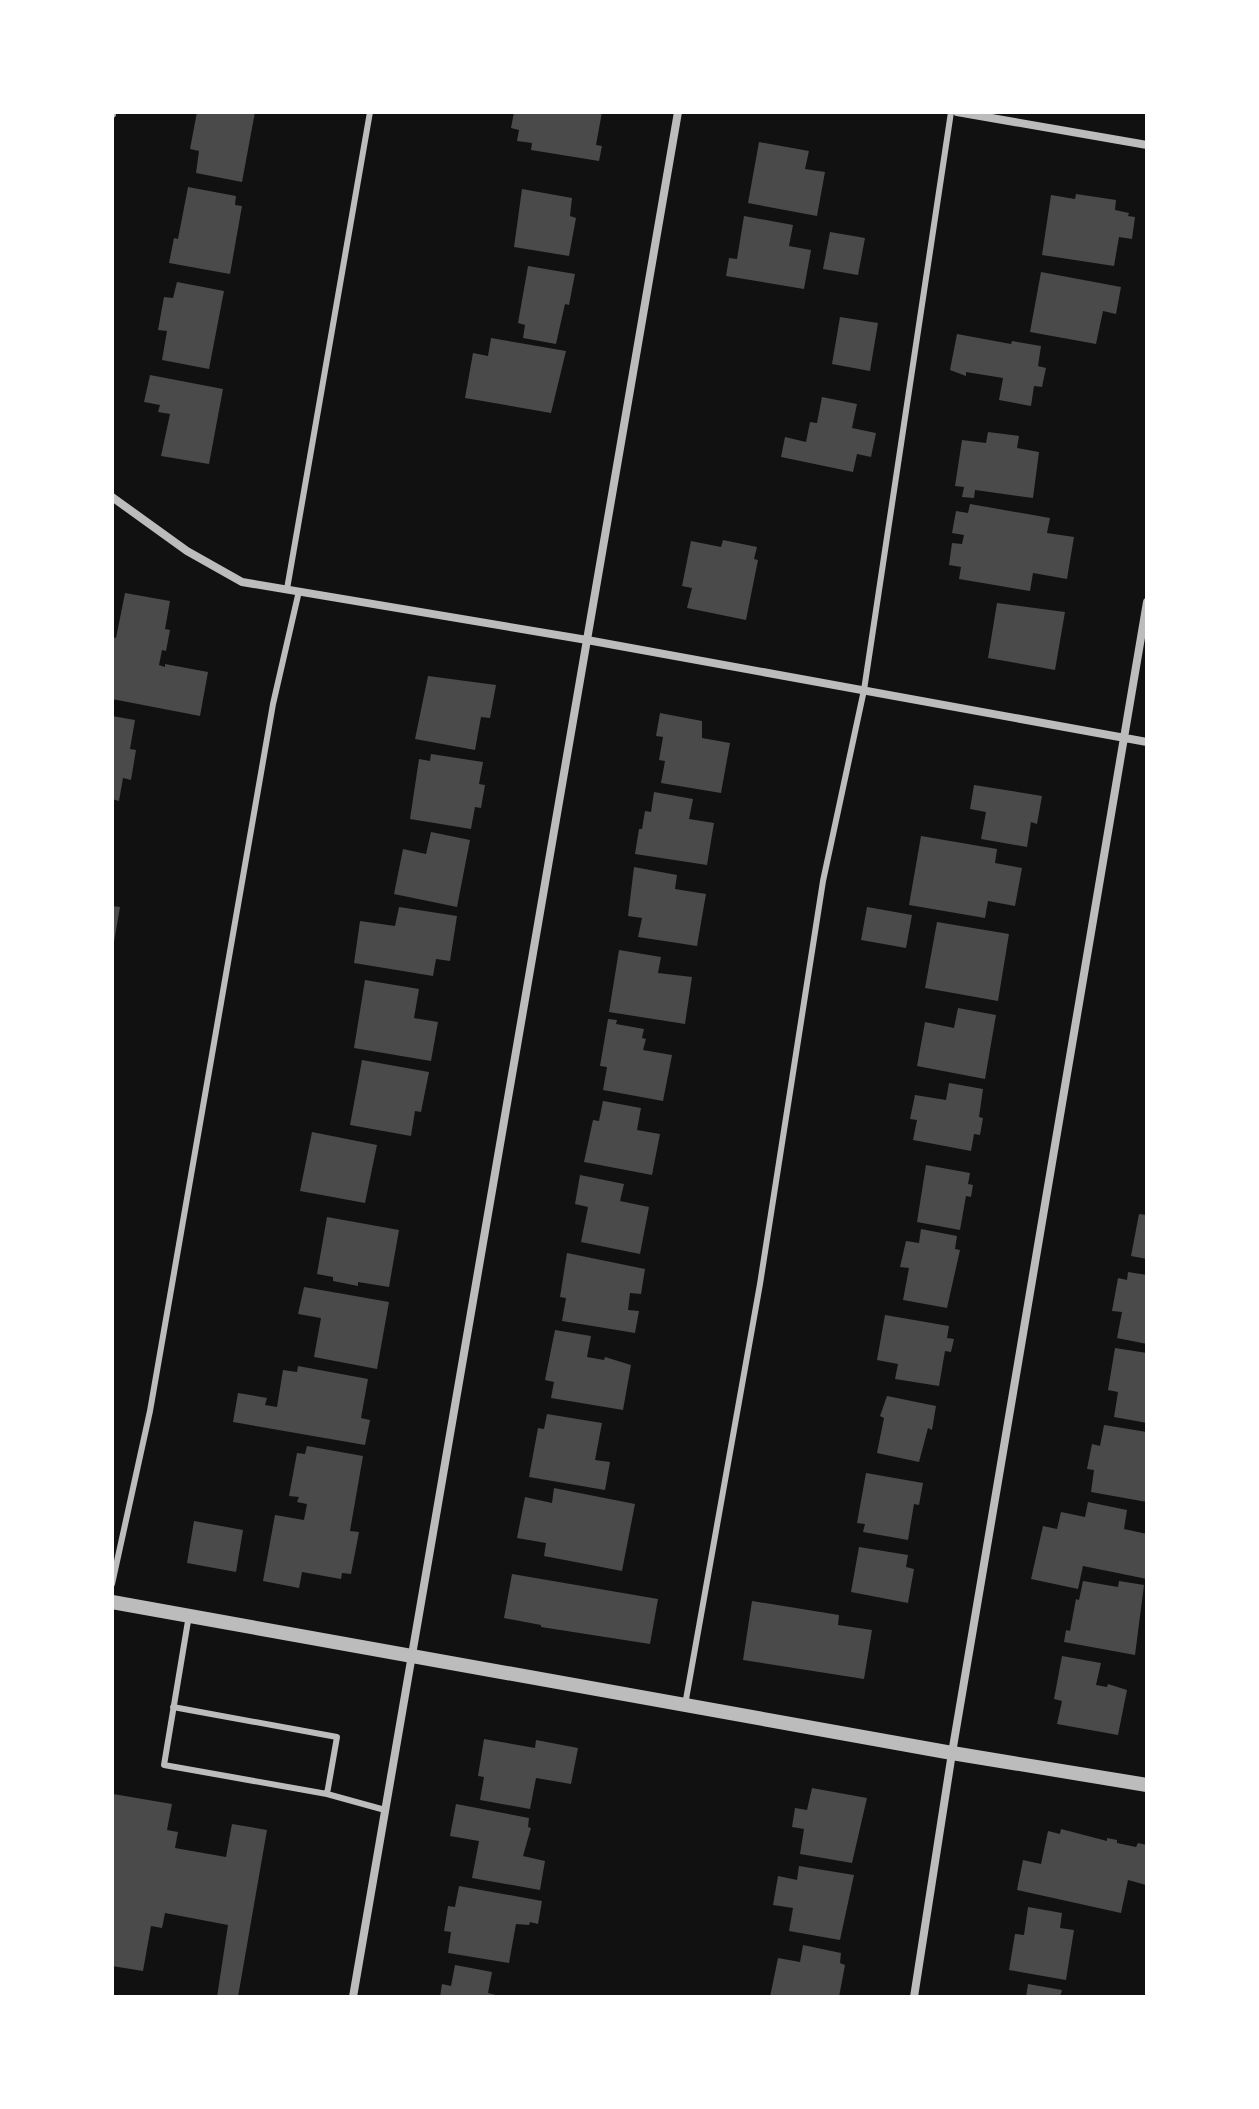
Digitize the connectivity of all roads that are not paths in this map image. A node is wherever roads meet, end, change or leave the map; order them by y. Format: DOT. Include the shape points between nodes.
graph roads {
  1 [pos="370,112"];
  2 [pos="678,112"];
  3 [pos="954,112"];
  4 [pos="1147,145"];
  5 [pos="112,497"];
  6 [pos="287,589"];
  7 [pos="299,591"];
  8 [pos="1147,602"];
  9 [pos="587,640"];
  10 [pos="864,690"];
  11 [pos="1124,738"];
  12 [pos="1147,742"];
  13 [pos="112,1584"];
  14 [pos="112,1602"];
  15 [pos="189,1615"];
  16 [pos="412,1655"];
  17 [pos="685,1705"];
  18 [pos="173,1707"];
  19 [pos="952,1753"];
  20 [pos="1147,1785"];
  21 [pos="327,1794"];
  22 [pos="385,1810"];
  23 [pos="353,1997"];
  24 [pos="914,1997"];
  1 -- 6 [label="lane"];
  2 -- 9 [label="street"];
  3 -- 4 [label="street"];
  3 -- 10 [label="lane"];
  5 -- 6 [label="street" via="187,551 242,582"];
  6 -- 7 [label="street"];
  7 -- 9 [label="street"];
  7 -- 13 [label="lane" via="273,704 150,1411"];
  8 -- 11 [label="street"];
  9 -- 10 [label="street"];
  9 -- 16 [label="street"];
  10 -- 11 [label="street"];
  10 -- 17 [label="lane" via="823,881 760,1284"];
  11 -- 12 [label="street"];
  11 -- 19 [label="street"];
  14 -- 15 [label="street"];
  15 -- 16 [label="street"];
  15 -- 18 [label="lane"];
  16 -- 17 [label="street"];
  16 -- 22 [label="street"];
  17 -- 19 [label="street"];
  18 -- 21 [label="lane" via="164,1765"];
  18 -- 21 [label="lane" via="337,1737"];
  19 -- 20 [label="street"];
  19 -- 24 [label="street"];
  21 -- 22 [label="lane"];
  22 -- 23 [label="street"];
}
